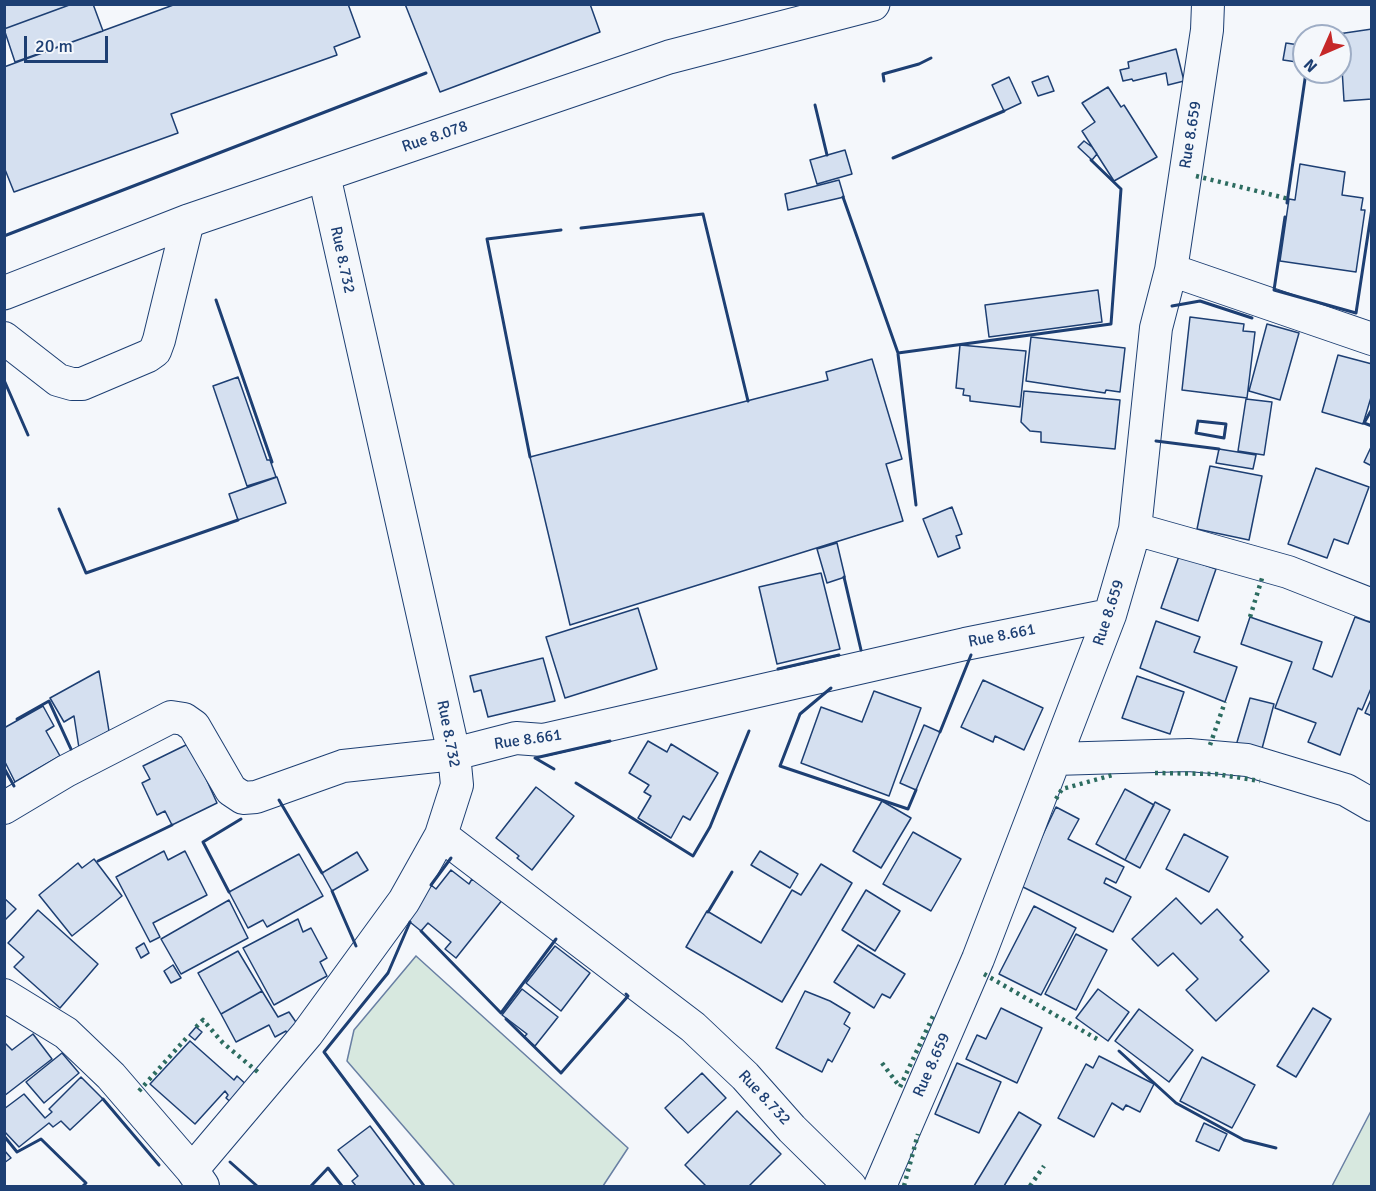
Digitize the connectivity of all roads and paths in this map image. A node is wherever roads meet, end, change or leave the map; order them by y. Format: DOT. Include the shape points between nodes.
graph roads {
  1 [pos="873,4"];
  2 [pos="1208,4"];
  3 [pos="324,175"];
  4 [pos="188,221"];
  5 [pos="1171,270"];
  6 [pos="4,293"];
  7 [pos="4,338"];
  8 [pos="1371,339"];
  9 [pos="1135,529"];
  10 [pos="1371,605"];
  11 [pos="1110,615"];
  12 [pos="454,754"];
  13 [pos="1055,759"];
  14 [pos="1371,806"];
  15 [pos="4,808"];
  16 [pos="441,835"];
  17 [pos="4,995"];
  18 [pos="197,1178"];
  19 [pos="850,1186"];
  20 [pos="880,1186"];
  1 -- 3 [label="highway, Rue 8.078" via="669,57"];
  2 -- 5 [label="street, Rue 8.659"];
  3 -- 4 [label="highway, Rue 8.078"];
  3 -- 12 [label="street, Rue 8.732"];
  4 -- 6 [label="highway, Rue 8.078"];
  4 -- 7 [label="street" via="159,340 148,356 82,384 72,384 58,380"];
  5 -- 8 [label="street"];
  5 -- 9 [label="street, Rue 8.659" via="1156,328"];
  9 -- 10 [label="street" via="1288,572"];
  9 -- 11 [label="street, Rue 8.659"];
  11 -- 12 [label="street, Rue 8.661" via="543,740 516,738"];
  11 -- 13 [label="street, Rue 8.659"];
  12 -- 15 [label="street, Rue 8.661" via="344,766 243,798 231,790 194,726 171,717"];
  12 -- 16 [label="street, Rue 8.732" via="457,785"];
  13 -- 14 [label="street" via="1189,755 1247,760 1346,790"];
  13 -- 20 [label="street, Rue 8.659" via="978,959"];
  16 -- 18 [label="street" via="404,901"];
  16 -- 19 [label="street, Rue 8.732" via="693,1027"];
  17 -- 18 [label="street" via="66,1033 111,1076"];
}
